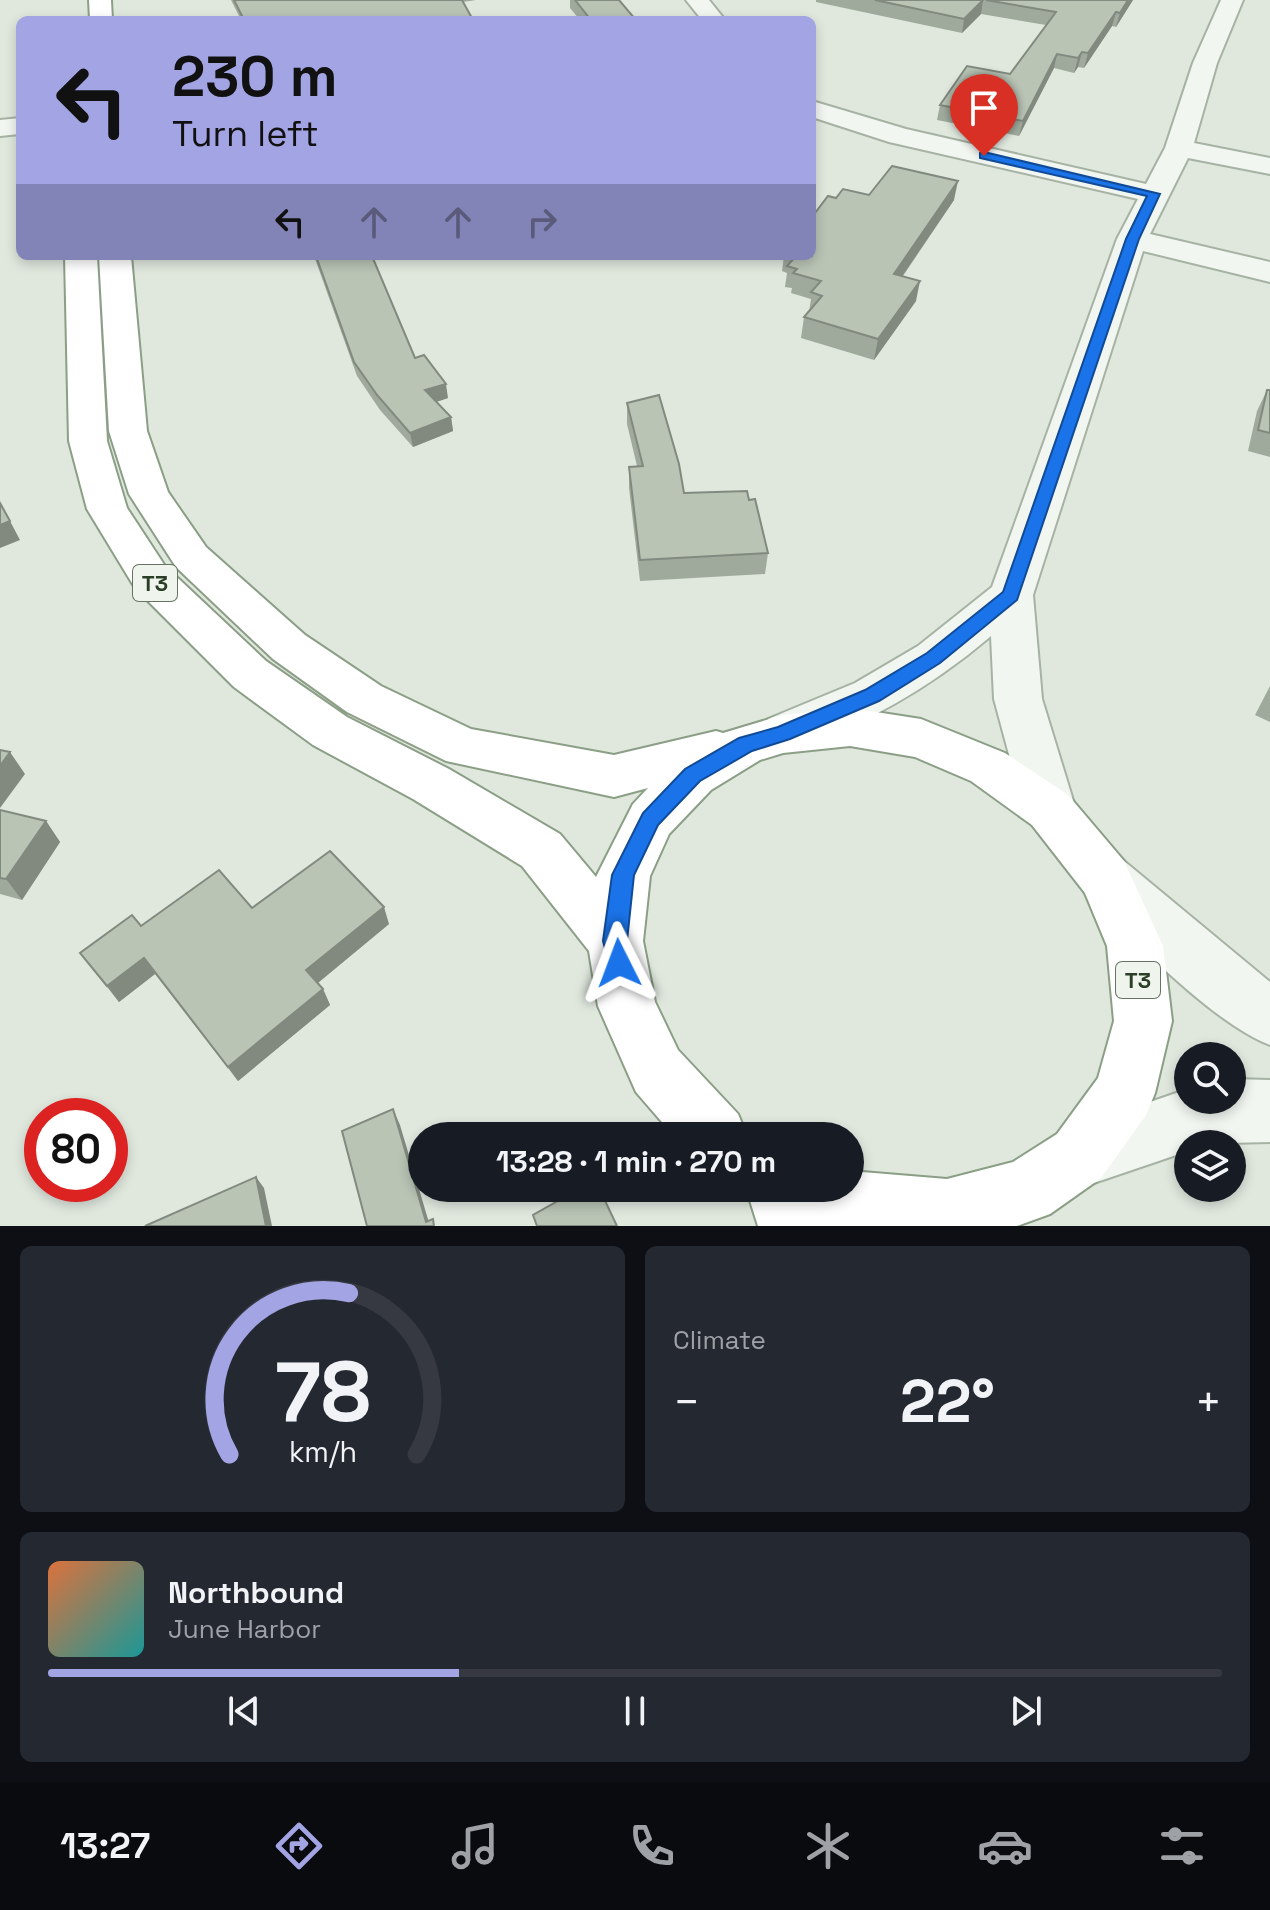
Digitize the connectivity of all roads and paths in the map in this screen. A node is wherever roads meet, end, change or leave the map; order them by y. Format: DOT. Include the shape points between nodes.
graph roads {
  1 [pos="697,0"];
  2 [pos="1232,0"];
  3 [pos="711,16"];
  4 [pos="816,110"];
  5 [pos="1179,148"];
  6 [pos="1270,166"];
  7 [pos="1154,194"];
  8 [pos="1132,239"];
  9 [pos="81,260"];
  10 [pos="115,260"];
  11 [pos="1270,272"];
  12 [pos="1011,595"];
  13 [pos="764,739"];
  14 [pos="1050,810"];
  15 [pos="1105,878"];
  16 [pos="615,941"];
  17 [pos="1270,1017"];
  18 [pos="1270,1111"];
  19 [pos="703,1122"];
  20 [pos="1079,1156"];
  21 [pos="783,1202"];
  22 [pos="845,1202"];
  23 [pos="1014,1208"];
  24 [pos="791,1226"];
  1 -- 3 [label="street"];
  2 -- 5 [label="street" via="1205,63"];
  4 -- 7 [label="street" via="899,136"];
  5 -- 6 [label="street"];
  5 -- 7 [label="street"];
  7 -- 8 [label="street"];
  8 -- 11 [label="street"];
  8 -- 12 [label="street"];
  9 -- 16 [label="highway, T3" via="88,441 107,509 150,577 250,674 330,731 541,850"];
  10 -- 13 [label="highway, T3" via="128,431 149,494 191,557 289,647 364,699 463,747 614,776"];
  12 -- 13 [label="street" via="934,658 872,696"];
  12 -- 14 [label="street" via="1018,699"];
  13 -- 14 [label="highway, T3" via="850,727 921,739 988,767"];
  13 -- 16 [label="highway, T3" via="693,775 651,819 623,875"];
  14 -- 15 [label="highway, T3"];
  15 -- 17 [label="street"];
  15 -- 20 [label="highway, T3" via="1135,946 1143,1021 1124,1093"];
  16 -- 19 [label="highway, T3" via="627,1006 657,1071"];
  18 -- 20 [label="street" via="1220,1110"];
  20 -- 23 [label="highway, T3"];
  21 -- 24 [label="highway"];
  22 -- 23 [label="highway, T3" via="947,1212"];
}
